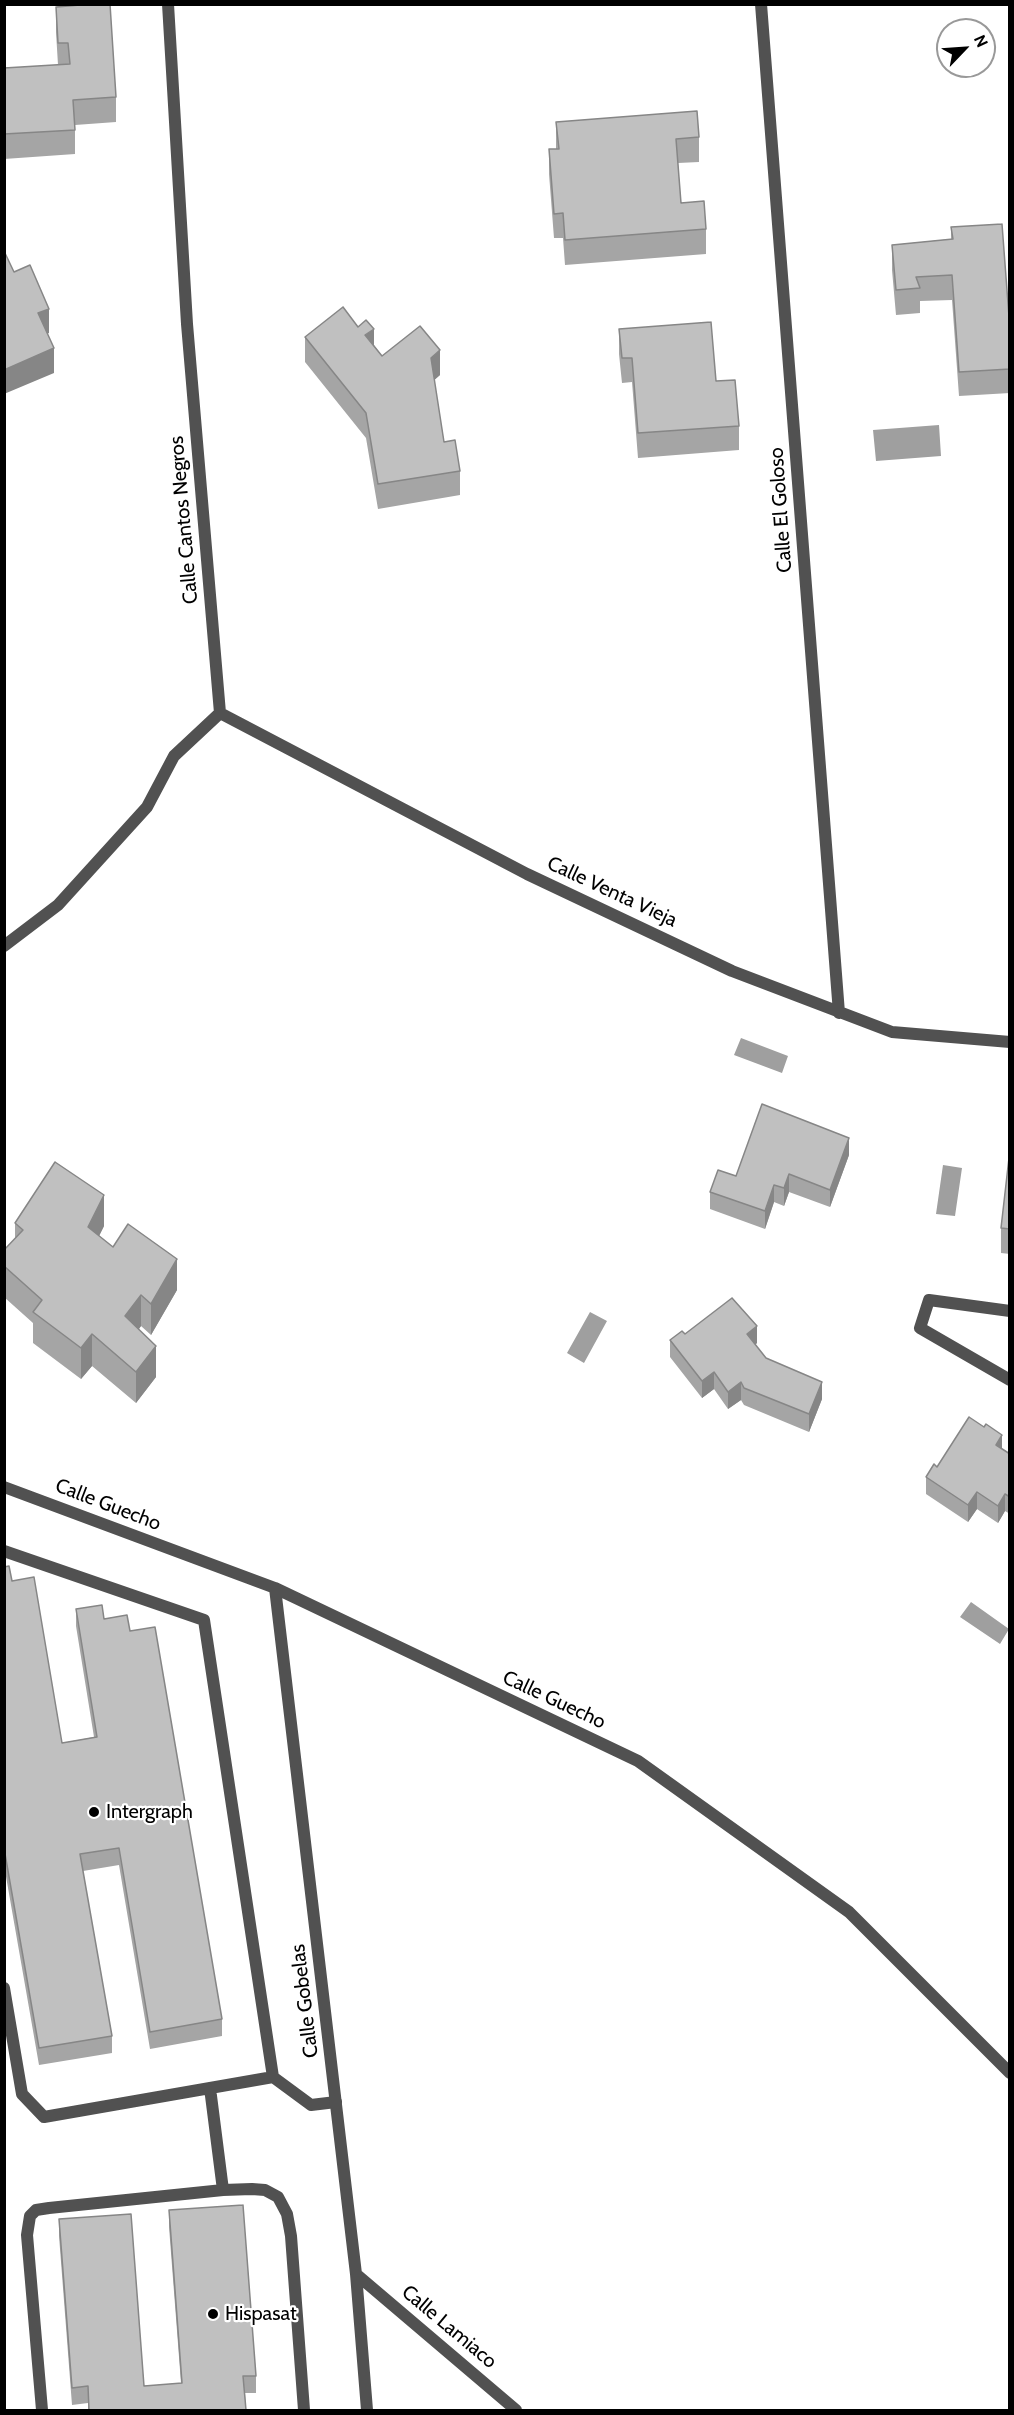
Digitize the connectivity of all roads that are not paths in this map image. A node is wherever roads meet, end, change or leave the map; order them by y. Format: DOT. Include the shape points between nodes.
graph roads {
  1 [pos="168,4"];
  2 [pos="761,4"];
  3 [pos="220,713"];
  4 [pos="4,946"];
  5 [pos="839,1013"];
  6 [pos="1010,1042"];
  7 [pos="1010,1311"];
  8 [pos="1010,1380"];
  9 [pos="4,1487"];
  10 [pos="4,1551"];
  11 [pos="275,1588"];
  12 [pos="4,1988"];
  13 [pos="1010,2073"];
  14 [pos="273,2077"];
  15 [pos="210,2088"];
  16 [pos="336,2102"];
  17 [pos="223,2190"];
  18 [pos="356,2274"];
  19 [pos="42,2410"];
  20 [pos="304,2410"];
  21 [pos="367,2410"];
  22 [pos="516,2410"];
  1 -- 3 [label="street, Calle Cantos Negros" via="187,324"];
  2 -- 5 [label="street, Calle El Goloso"];
  3 -- 4 [label="street" via="174,756 147,807 58,905"];
  3 -- 5 [label="street, Calle Venta Vieja" via="527,874 732,971"];
  5 -- 6 [label="street, Calle Venta Vieja" via="892,1032"];
  7 -- 8 [label="street" via="929,1300 921,1328"];
  9 -- 11 [label="street, Calle Guecho"];
  10 -- 14 [label="street" via="204,1620"];
  11 -- 13 [label="street, Calle Guecho" via="638,1761 849,1912"];
  11 -- 16 [label="street, Calle Gobelas"];
  12 -- 15 [label="street" via="22,2094 44,2117"];
  14 -- 15 [label="street"];
  14 -- 16 [label="street" via="311,2105"];
  15 -- 17 [label="street"];
  16 -- 18 [label="street, Calle Gobelas"];
  17 -- 19 [label="street" via="49,2208 36,2210 30,2216 27,2235"];
  17 -- 20 [label="street" via="264,2190 278,2197 287,2214"];
  18 -- 21 [label="street, Calle Gobelas"];
  18 -- 22 [label="street, Calle Lamiaco"];
}
